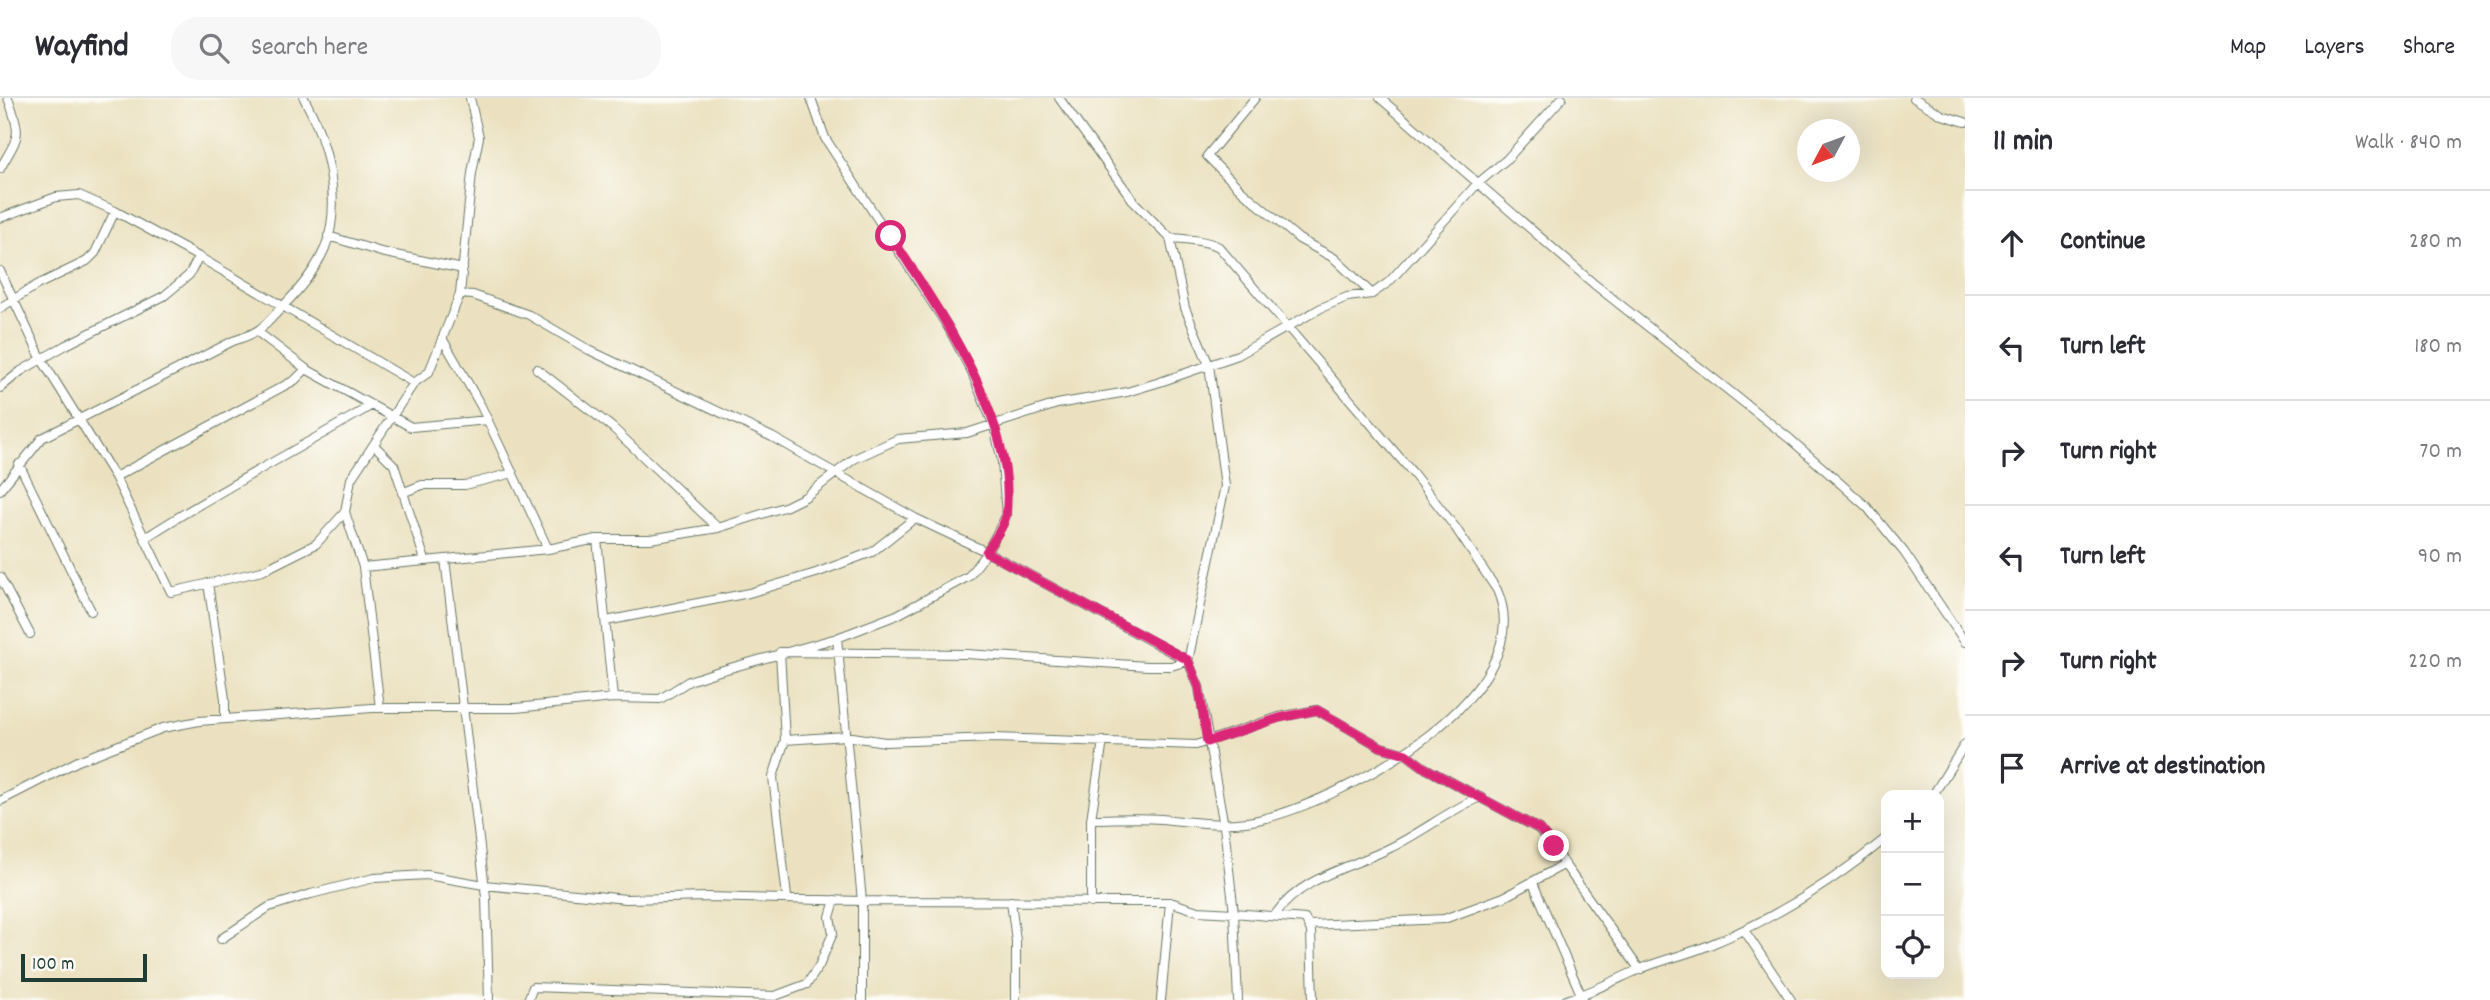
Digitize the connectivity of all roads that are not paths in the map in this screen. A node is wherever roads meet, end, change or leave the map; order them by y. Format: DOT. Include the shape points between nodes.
graph roads {
  1 [pos="8,98"];
  2 [pos="304,98"];
  3 [pos="470,98"];
  4 [pos="811,98"];
  5 [pos="1059,98"];
  6 [pos="1255,98"];
  7 [pos="1380,98"];
  8 [pos="1562,98"];
  9 [pos="1914,98"];
  10 [pos="1965,122"];
  11 [pos="0,169"];
  12 [pos="1477,184"];
  13 [pos="115,211"];
  14 [pos="0,218"];
  15 [pos="327,236"];
  16 [pos="1170,238"];
  17 [pos="199,257"];
  18 [pos="463,269"];
  19 [pos="0,271"];
  20 [pos="460,294"];
  21 [pos="1372,294"];
  22 [pos="15,298"];
  23 [pos="284,305"];
  24 [pos="0,308"];
  25 [pos="1289,328"];
  26 [pos="259,333"];
  27 [pos="442,338"];
  28 [pos="42,360"];
  29 [pos="1209,365"];
  30 [pos="306,369"];
  31 [pos="537,369"];
  32 [pos="414,383"];
  33 [pos="0,388"];
  34 [pos="372,405"];
  35 [pos="392,417"];
  36 [pos="81,420"];
  37 [pos="488,420"];
  38 [pos="994,426"];
  39 [pos="374,446"];
  40 [pos="19,464"];
  41 [pos="513,473"];
  42 [pos="835,473"];
  43 [pos="115,477"];
  44 [pos="0,490"];
  45 [pos="402,493"];
  46 [pos="345,512"];
  47 [pos="915,518"];
  48 [pos="718,528"];
  49 [pos="145,538"];
  50 [pos="597,540"];
  51 [pos="548,548"];
  52 [pos="986,552"];
  53 [pos="444,559"];
  54 [pos="425,560"];
  55 [pos="363,567"];
  56 [pos="0,577"];
  57 [pos="208,583"];
  58 [pos="91,611"];
  59 [pos="606,621"];
  60 [pos="30,634"];
  61 [pos="837,638"];
  62 [pos="1965,642"];
  63 [pos="780,652"];
  64 [pos="839,652"];
  65 [pos="1188,660"];
  66 [pos="613,698"];
  67 [pos="380,708"];
  68 [pos="462,709"];
  69 [pos="225,718"];
  70 [pos="846,736"];
  71 [pos="785,740"];
  72 [pos="1103,741"];
  73 [pos="1207,742"];
  74 [pos="1965,744"];
  75 [pos="1406,754"];
  76 [pos="1936,790"];
  77 [pos="1480,797"];
  78 [pos="0,801"];
  79 [pos="1091,819"];
  80 [pos="1224,826"];
  81 [pos="1881,842"];
  82 [pos="1565,864"];
  83 [pos="1533,883"];
  84 [pos="484,885"];
  85 [pos="787,897"];
  86 [pos="835,900"];
  87 [pos="862,901"];
  88 [pos="1011,901"];
  89 [pos="1170,902"];
  90 [pos="1091,903"];
  91 [pos="1234,914"];
  92 [pos="1274,916"];
  93 [pos="1310,925"];
  94 [pos="1744,930"];
  95 [pos="221,939"];
  96 [pos="1640,970"];
  97 [pos="1583,998"];
  98 [pos="489,1000"];
  99 [pos="528,1000"];
  100 [pos="862,1000"];
  101 [pos="1017,1000"];
  102 [pos="1161,1000"];
  103 [pos="1238,1000"];
  104 [pos="1314,1000"];
  105 [pos="1566,1000"];
  106 [pos="1791,1000"];
  1 -- 11 [label="street" via="16,148"];
  2 -- 15 [label="street" via="320,134 331,181"];
  3 -- 18 [label="street" via="479,137"];
  4 -- 38 [label="street" via="835,154 948,327"];
  5 -- 16 [label="street" via="1135,203"];
  6 -- 21 [label="street" via="1208,156 1289,231 1334,258"];
  7 -- 12 [label="street"];
  8 -- 12 [label="street" via="1507,159"];
  9 -- 10 [label="street"];
  12 -- 21 [label="street" via="1389,282"];
  12 -- 62 [label="street" via="1867,507 1904,552"];
  13 -- 14 [label="street" via="71,194"];
  13 -- 17 [label="street"];
  13 -- 22 [label="street" via="95,253 86,261"];
  15 -- 18 [label="street"];
  15 -- 23 [label="street" via="307,278"];
  16 -- 25 [label="street" via="1194,243 1208,240 1219,247"];
  16 -- 29 [label="street" via="1185,308"];
  17 -- 23 [label="street"];
  17 -- 28 [label="street" via="189,275 164,296"];
  18 -- 20 [label="street"];
  19 -- 22 [label="street"];
  20 -- 27 [label="street"];
  20 -- 42 [label="street" via="529,315 589,350 681,392"];
  21 -- 25 [label="street" via="1347,297"];
  22 -- 24 [label="street"];
  22 -- 28 [label="street"];
  23 -- 26 [label="street"];
  23 -- 32 [label="street"];
  25 -- 29 [label="street"];
  25 -- 75 [label="street" via="1412,471 1502,601 1498,655 1470,699"];
  26 -- 30 [label="street"];
  26 -- 36 [label="street" via="233,341"];
  27 -- 32 [label="street" via="429,372"];
  27 -- 37 [label="street"];
  28 -- 33 [label="street"];
  28 -- 36 [label="street"];
  29 -- 38 [label="street" via="1127,392 1057,404"];
  29 -- 65 [label="street" via="1225,486"];
  30 -- 34 [label="street"];
  30 -- 43 [label="street" via="280,388"];
  31 -- 48 [label="street" via="613,428"];
  32 -- 35 [label="street"];
  34 -- 35 [label="street"];
  34 -- 49 [label="street" via="208,497"];
  35 -- 37 [label="street" via="411,427"];
  35 -- 39 [label="street"];
  36 -- 40 [label="street" via="43,438"];
  36 -- 43 [label="street"];
  37 -- 41 [label="street"];
  38 -- 42 [label="street" via="898,439 870,450"];
  38 -- 52 [label="street" via="1006,516"];
  39 -- 45 [label="street" via="394,465"];
  39 -- 46 [label="street" via="351,478"];
  40 -- 44 [label="street"];
  40 -- 58 [label="street"];
  41 -- 45 [label="street" via="465,485 422,485"];
  41 -- 51 [label="street"];
  42 -- 47 [label="street"];
  42 -- 48 [label="street" via="787,506"];
  43 -- 49 [label="street"];
  45 -- 54 [label="street"];
  46 -- 55 [label="street"];
  46 -- 57 [label="street" via="316,544 262,571"];
  47 -- 52 [label="street"];
  47 -- 59 [label="street" via="872,552 816,573 749,593"];
  48 -- 50 [label="street" via="650,539"];
  49 -- 57 [label="street" via="171,592"];
  50 -- 51 [label="street"];
  50 -- 59 [label="street"];
  51 -- 53 [label="street"];
  52 -- 61 [label="street" via="969,576 897,615"];
  52 -- 65 [label="street"];
  53 -- 54 [label="street"];
  53 -- 68 [label="street"];
  54 -- 55 [label="street"];
  55 -- 67 [label="street"];
  56 -- 60 [label="street"];
  57 -- 69 [label="street"];
  59 -- 66 [label="street"];
  61 -- 63 [label="street"];
  61 -- 64 [label="street"];
  63 -- 64 [label="street"];
  63 -- 66 [label="street" via="689,681 660,699"];
  63 -- 71 [label="street"];
  64 -- 65 [label="street" via="967,654 1147,666"];
  64 -- 70 [label="street"];
  65 -- 73 [label="street" via="1199,687"];
  66 -- 68 [label="street"];
  67 -- 68 [label="street"];
  67 -- 69 [label="street"];
  68 -- 84 [label="street"];
  69 -- 78 [label="street" via="152,732 78,761"];
  70 -- 71 [label="street"];
  70 -- 72 [label="street" via="885,742 981,738"];
  70 -- 87 [label="street"];
  71 -- 85 [label="street" via="773,778"];
  72 -- 73 [label="street" via="1196,746"];
  72 -- 79 [label="street"];
  73 -- 75 [label="street" via="1317,710 1381,747"];
  73 -- 80 [label="street"];
  74 -- 76 [label="street"];
  75 -- 77 [label="street"];
  75 -- 80 [label="street" via="1267,818"];
  77 -- 82 [label="street" via="1539,829"];
  77 -- 92 [label="street" via="1390,848 1293,892"];
  79 -- 80 [label="street" via="1158,819"];
  79 -- 90 [label="street"];
  80 -- 91 [label="street"];
  81 -- 94 [label="street" via="1825,883"];
  82 -- 83 [label="street"];
  82 -- 96 [label="street"];
  83 -- 93 [label="street" via="1444,919"];
  83 -- 97 [label="street"];
  84 -- 85 [label="street" via="626,899"];
  84 -- 95 [label="street" via="427,875 374,878 269,907"];
  84 -- 98 [label="street"];
  85 -- 86 [label="street"];
  86 -- 87 [label="street"];
  86 -- 99 [label="street" via="830,916 833,933 819,966 807,984 775,996 533,987"];
  87 -- 88 [label="street"];
  87 -- 100 [label="street"];
  88 -- 90 [label="street"];
  88 -- 101 [label="street"];
  89 -- 90 [label="street"];
  89 -- 91 [label="street" via="1198,911"];
  89 -- 102 [label="street"];
  91 -- 92 [label="street"];
  91 -- 103 [label="street"];
  92 -- 93 [label="street" via="1302,917"];
  93 -- 104 [label="street"];
  94 -- 96 [label="street"];
  94 -- 106 [label="street"];
  96 -- 97 [label="street"];
  97 -- 105 [label="street"];
}
